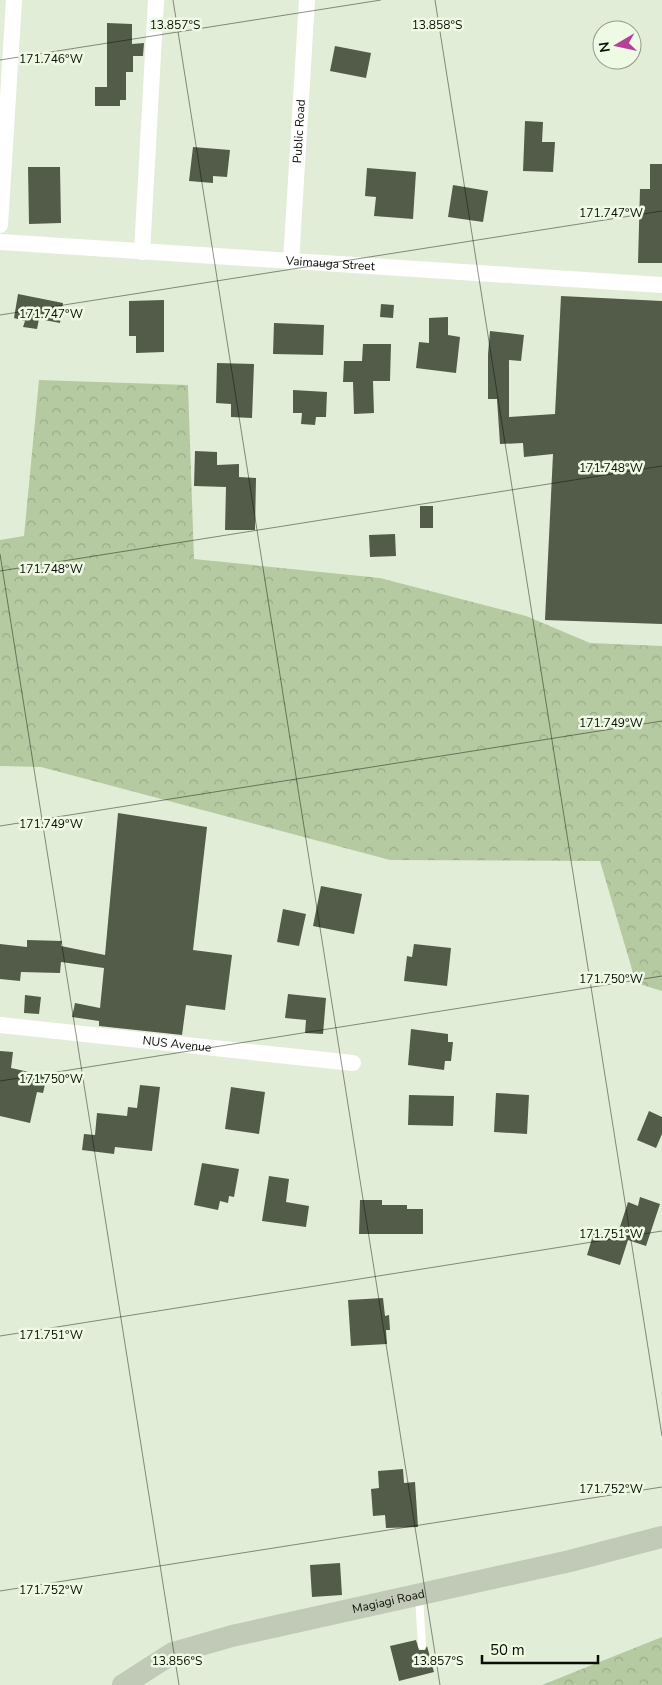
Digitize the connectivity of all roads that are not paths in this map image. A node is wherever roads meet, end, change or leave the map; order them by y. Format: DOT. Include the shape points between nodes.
graph roads {
  1 [pos="14,0"];
  2 [pos="156,0"];
  3 [pos="307,0"];
  4 [pos="0,225"];
  5 [pos="0,242"];
  6 [pos="142,252"];
  7 [pos="292,262"];
  8 [pos="662,285"];
  9 [pos="0,1025"];
  10 [pos="353,1063"];
  11 [pos="662,1537"];
  12 [pos="419,1595"];
  13 [pos="422,1645"];
  14 [pos="123,1685"];
  1 -- 4 [label="street"];
  2 -- 6 [label="street"];
  3 -- 7 [label="street, Public Road"];
  5 -- 6 [label="street, Vaimauga Street"];
  6 -- 7 [label="street, Vaimauga Street"];
  7 -- 8 [label="street, Vaimauga Street"];
  9 -- 10 [label="street, NUS Avenue"];
  11 -- 12 [label="street, Magiagi Road" via="570,1562"];
  12 -- 13 [label="lane"];
  12 -- 14 [label="street, Magiagi Road" via="232,1636 174,1653"];
}
